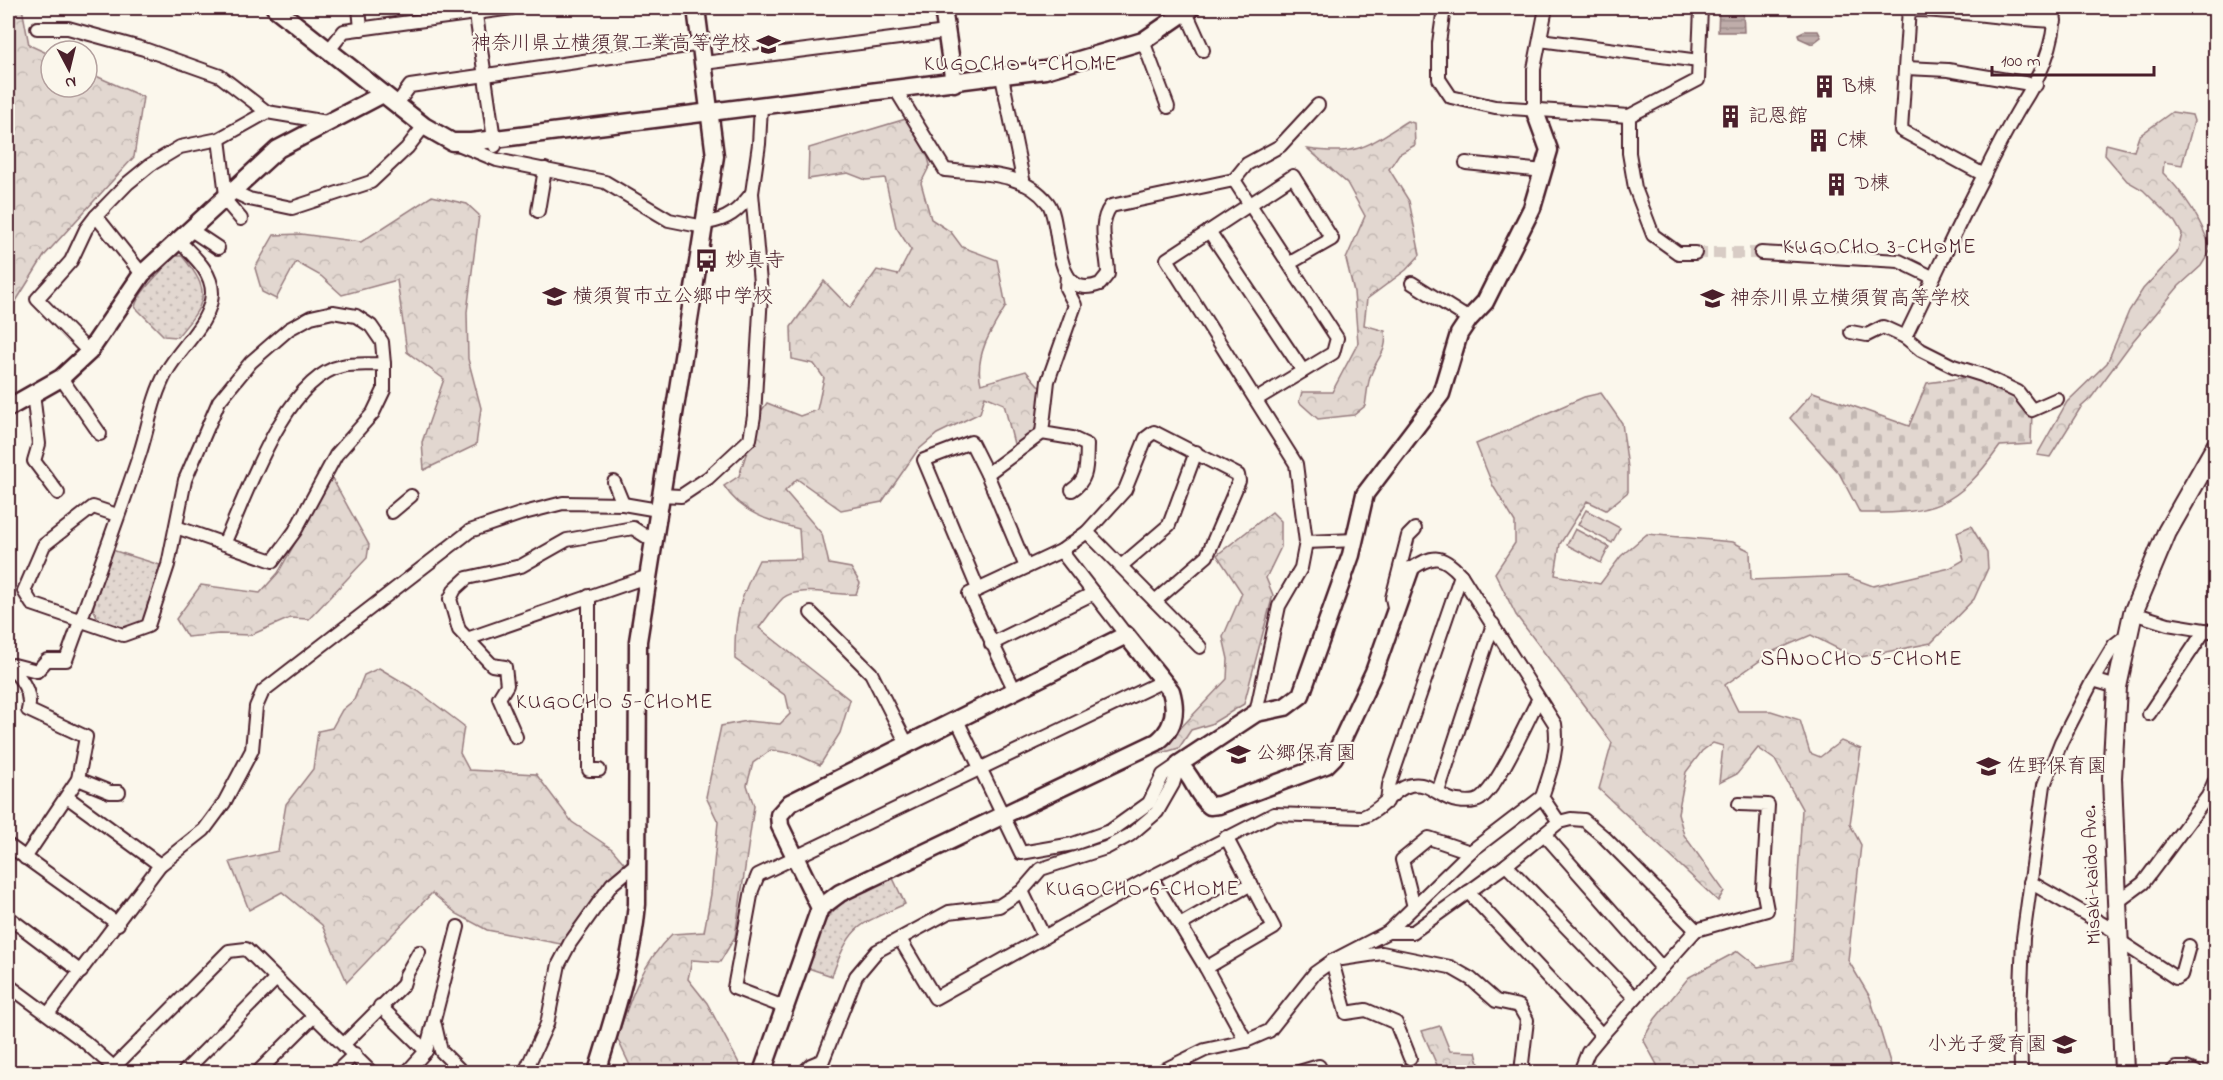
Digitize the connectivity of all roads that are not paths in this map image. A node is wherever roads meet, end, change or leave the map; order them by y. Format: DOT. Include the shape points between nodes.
graph roads {
  1 [pos="275,8"];
  2 [pos="359,8"];
  3 [pos="512,8"];
  4 [pos="696,8"];
  5 [pos="943,8"];
  6 [pos="1444,8"];
  7 [pos="1546,8"];
  8 [pos="1701,8"];
  9 [pos="2055,8"];
  10 [pos="1909,9"];
  11 [pos="476,10"];
  12 [pos="1188,10"];
  13 [pos="1974,10"];
  14 [pos="2055,21"];
  15 [pos="37,28"];
  16 [pos="361,28"];
  17 [pos="946,32"];
  18 [pos="1540,40"];
  19 [pos="1143,41"];
  20 [pos="701,44"];
  21 [pos="329,50"];
  22 [pos="1203,50"];
  23 [pos="1699,61"];
  24 [pos="704,63"];
  25 [pos="1906,68"];
  26 [pos="485,75"];
  27 [pos="1002,77"];
  28 [pos="954,83"];
  29 [pos="2036,85"];
  30 [pos="896,90"];
  31 [pos="383,94"];
  32 [pos="397,104"];
  33 [pos="1318,105"];
  34 [pos="761,106"];
  35 [pos="1168,107"];
  36 [pos="1534,109"];
  37 [pos="267,112"];
  38 [pos="711,113"];
  39 [pos="1629,116"];
  40 [pos="327,122"];
  41 [pos="424,126"];
  42 [pos="494,138"];
  43 [pos="219,139"];
  44 [pos="452,142"];
  45 [pos="497,159"];
  46 [pos="1466,163"];
  47 [pos="545,169"];
  48 [pos="1544,171"];
  49 [pos="1984,175"];
  50 [pos="1234,180"];
  51 [pos="1024,184"];
  52 [pos="752,193"];
  53 [pos="227,195"];
  54 [pos="1250,203"];
  55 [pos="538,211"];
  56 [pos="96,216"];
  57 [pos="241,219"];
  58 [pos="705,225"];
  59 [pos="191,230"];
  60 [pos="1209,231"];
  61 [pos="179,241"];
  62 [pos="218,248"];
  63 [pos="1695,252"];
  64 [pos="1761,253"];
  65 [pos="1290,263"];
  66 [pos="142,274"];
  67 [pos="1067,275"];
  68 [pos="1932,277"];
  69 [pos="1412,283"];
  70 [pos="1469,319"];
  71 [pos="1851,332"];
  72 [pos="1905,338"];
  73 [pos="89,352"];
  74 [pos="384,364"];
  75 [pos="1303,371"];
  76 [pos="61,378"];
  77 [pos="33,393"];
  78 [pos="1257,399"];
  79 [pos="2058,399"];
  80 [pos="8,408"];
  81 [pos="1042,433"];
  82 [pos="100,434"];
  83 [pos="2216,446"];
  84 [pos="1196,452"];
  85 [pos="987,474"];
  86 [pos="614,482"];
  87 [pos="1072,490"];
  88 [pos="58,493"];
  89 [pos="411,496"];
  90 [pos="659,502"];
  91 [pos="621,504"];
  92 [pos="392,512"];
  93 [pos="117,514"];
  94 [pos="176,527"];
  95 [pos="633,528"];
  96 [pos="1415,529"];
  97 [pos="1087,532"];
  98 [pos="1356,540"];
  99 [pos="653,541"];
  100 [pos="1306,542"];
  101 [pos="224,544"];
  102 [pos="1061,551"];
  103 [pos="1120,566"];
  104 [pos="1026,567"];
  105 [pos="1410,570"];
  106 [pos="1461,575"];
  107 [pos="646,577"];
  108 [pos="978,590"];
  109 [pos="1094,593"];
  110 [pos="589,596"];
  111 [pos="1155,601"];
  112 [pos="811,612"];
  113 [pos="1395,613"];
  114 [pos="2133,613"];
  115 [pos="80,621"];
  116 [pos="1494,624"];
  117 [pos="2210,631"];
  118 [pos="1126,635"];
  119 [pos="2127,635"];
  120 [pos="467,639"];
  121 [pos="991,644"];
  122 [pos="1200,647"];
  123 [pos="2093,680"];
  124 [pos="1163,681"];
  125 [pos="2117,687"];
  126 [pos="1016,691"];
  127 [pos="1538,700"];
  128 [pos="1256,713"];
  129 [pos="2149,714"];
  130 [pos="957,720"];
  131 [pos="516,736"];
  132 [pos="907,744"];
  133 [pos="1179,764"];
  134 [pos="599,770"];
  135 [pos="981,770"];
  136 [pos="2216,778"];
  137 [pos="78,779"];
  138 [pos="119,792"];
  139 [pos="1438,792"];
  140 [pos="67,797"];
  141 [pos="1542,797"];
  142 [pos="1387,802"];
  143 [pos="1739,804"];
  144 [pos="1002,816"];
  145 [pos="1559,822"];
  146 [pos="1544,834"];
  147 [pos="1226,837"];
  148 [pos="8,845"];
  149 [pos="1470,852"];
  150 [pos="795,856"];
  151 [pos="25,858"];
  152 [pos="638,863"];
  153 [pos="1506,865"];
  154 [pos="160,866"];
  155 [pos="1151,877"];
  156 [pos="2030,882"];
  157 [pos="1251,884"];
  158 [pos="1022,891"];
  159 [pos="1468,892"];
  160 [pos="2116,903"];
  161 [pos="1414,907"];
  162 [pos="820,908"];
  163 [pos="8,917"];
  164 [pos="118,924"];
  165 [pos="1180,925"];
  166 [pos="458,927"];
  167 [pos="1696,930"];
  168 [pos="1388,932"];
  169 [pos="1044,937"];
  170 [pos="2118,937"];
  171 [pos="900,939"];
  172 [pos="2189,946"];
  173 [pos="419,952"];
  174 [pos="1332,961"];
  175 [pos="1206,968"];
  176 [pos="1662,968"];
  177 [pos="81,972"];
  178 [pos="276,979"];
  179 [pos="8,985"];
  180 [pos="1635,998"];
  181 [pos="380,1006"];
  182 [pos="784,1007"];
  183 [pos="48,1014"];
  184 [pos="314,1016"];
  185 [pos="434,1024"];
  186 [pos="1602,1035"];
  187 [pos="1245,1041"];
  188 [pos="344,1044"];
  189 [pos="426,1051"];
  190 [pos="355,1054"];
  191 [pos="1410,1058"];
  192 [pos="1181,1067"];
  193 [pos="111,1069"];
  194 [pos="184,1072"];
  195 [pos="258,1072"];
  196 [pos="336,1072"];
  197 [pos="371,1072"];
  198 [pos="407,1072"];
  199 [pos="462,1072"];
  200 [pos="525,1072"];
  201 [pos="597,1072"];
  202 [pos="762,1072"];
  203 [pos="804,1072"];
  204 [pos="1160,1072"];
  205 [pos="1299,1072"];
  206 [pos="1321,1072"];
  207 [pos="1521,1072"];
  208 [pos="1580,1072"];
  209 [pos="2021,1072"];
  210 [pos="2124,1072"];
  211 [pos="2172,1072"];
  212 [pos="2196,1072"];
  1 -- 21 [label="street"];
  2 -- 16 [label="street"];
  3 -- 11 [label="street"];
  4 -- 20 [label="street"];
  5 -- 17 [label="street"];
  6 -- 36 [label="street" via="1439,79 1451,97 1495,107"];
  7 -- 18 [label="street"];
  8 -- 23 [label="street"];
  9 -- 14 [label="street"];
  10 -- 13 [label="street"];
  10 -- 25 [label="street"];
  11 -- 16 [label="street"];
  11 -- 26 [label="street"];
  12 -- 19 [label="street"];
  12 -- 22 [label="street"];
  13 -- 14 [label="street"];
  14 -- 29 [label="street" via="2048,58"];
  15 -- 37 [label="street" via="68,28 220,76"];
  16 -- 21 [label="street" via="344,31"];
  17 -- 24 [label="street"];
  17 -- 28 [label="street"];
  18 -- 23 [label="street"];
  18 -- 36 [label="street" via="1534,69"];
  19 -- 27 [label="street" via="1046,70"];
  19 -- 35 [label="street"];
  20 -- 24 [label="street"];
  20 -- 26 [label="street"];
  21 -- 31 [label="street"];
  23 -- 39 [label="street" via="1698,80"];
  24 -- 38 [label="street"];
  25 -- 29 [label="street" via="1948,70"];
  25 -- 49 [label="street" via="1901,130"];
  26 -- 32 [label="street" via="410,86"];
  26 -- 42 [label="street"];
  27 -- 28 [label="street"];
  27 -- 51 [label="street"];
  28 -- 30 [label="street"];
  29 -- 49 [label="street"];
  30 -- 34 [label="street"];
  30 -- 51 [label="street" via="945,170 1009,176"];
  31 -- 32 [label="street"];
  31 -- 40 [label="street"];
  32 -- 41 [label="street"];
  33 -- 50 [label="street" via="1280,146 1247,164"];
  34 -- 38 [label="street"];
  34 -- 52 [label="street"];
  36 -- 39 [label="street"];
  36 -- 48 [label="street" via="1549,150"];
  37 -- 40 [label="street"];
  37 -- 43 [label="street"];
  38 -- 42 [label="street"];
  38 -- 58 [label="street" via="715,156"];
  39 -- 63 [label="street" via="1629,153 1635,188 1653,235 1678,253"];
  40 -- 53 [label="street" via="278,149"];
  41 -- 44 [label="street"];
  41 -- 53 [label="street" via="371,182 292,208"];
  42 -- 44 [label="street"];
  42 -- 45 [label="street"];
  43 -- 53 [label="street"];
  43 -- 56 [label="street" via="180,147 150,165"];
  44 -- 45 [label="street"];
  45 -- 47 [label="street"];
  46 -- 48 [label="street"];
  47 -- 55 [label="street"];
  47 -- 58 [label="street" via="605,182 669,220"];
  48 -- 70 [label="street" via="1532,208 1502,270 1485,302"];
  49 -- 68 [label="street"];
  50 -- 54 [label="street"];
  50 -- 67 [label="street" via="1111,206 1104,215 1108,267 1105,280 1087,287"];
  51 -- 67 [label="street" via="1049,204"];
  52 -- 58 [label="street" via="724,220"];
  52 -- 90 [label="street" via="761,294 750,439 708,478 681,496"];
  53 -- 57 [label="street"];
  53 -- 59 [label="street"];
  54 -- 60 [label="street"];
  54 -- 65 [label="street"];
  54 -- 65 [label="street" via="1293,176 1332,239"];
  56 -- 66 [label="street"];
  56 -- 73 [label="street" via="71,261 37,299"];
  58 -- 90 [label="street"];
  59 -- 61 [label="street"];
  59 -- 62 [label="street"];
  60 -- 75 [label="street"];
  60 -- 78 [label="street" via="1167,259"];
  61 -- 66 [label="street"];
  61 -- 93 [label="street" via="210,277 211,300 203,319 156,390 140,452"];
  64 -- 68 [label="street" via="1899,261"];
  65 -- 75 [label="street" via="1337,338 1333,353"];
  66 -- 73 [label="street"];
  67 -- 81 [label="street" via="1066,288 1075,305 1048,381"];
  68 -- 72 [label="street"];
  69 -- 70 [label="street"];
  70 -- 98 [label="street" via="1459,334 1441,394 1365,494"];
  71 -- 72 [label="street" via="1867,335 1883,327"];
  72 -- 79 [label="street" via="1953,366 2018,392 2032,410"];
  73 -- 76 [label="street"];
  74 -- 94 [label="street" via="382,342 372,326 356,316 333,312 311,317 289,329 250,362 219,401 185,480"];
  74 -- 101 [label="street" via="342,366 316,378 280,420"];
  74 -- 101 [label="street" via="384,390 373,413 336,455 295,531 273,561"];
  75 -- 78 [label="street"];
  76 -- 77 [label="street"];
  76 -- 82 [label="street"];
  77 -- 80 [label="street"];
  77 -- 88 [label="street" via="39,444 34,461"];
  78 -- 100 [label="street" via="1296,464"];
  81 -- 85 [label="street"];
  81 -- 87 [label="street" via="1087,445 1085,477"];
  83 -- 114 [label="main road, Misaki-kaido Ave." via="2167,532"];
  84 -- 97 [label="street" via="1161,435 1149,434 1125,490"];
  84 -- 103 [label="street" via="1169,525"];
  84 -- 111 [label="street" via="1235,472 1239,482 1207,556"];
  85 -- 104 [label="street"];
  85 -- 108 [label="street" via="971,442 924,460"];
  86 -- 91 [label="street"];
  89 -- 92 [label="street"];
  90 -- 91 [label="street"];
  90 -- 99 [label="street"];
  91 -- 95 [label="street"];
  91 -- 154 [label="street" via="563,503 470,531 263,691 256,707 252,750 234,787 204,830"];
  93 -- 115 [label="street"];
  93 -- 115 [label="street" via="93,507 52,538 40,551 24,591 32,604"];
  94 -- 101 [label="street"];
  94 -- 115 [label="street" via="148,626 123,635"];
  95 -- 99 [label="street"];
  95 -- 120 [label="street" via="567,540 521,566 467,578 450,599 459,630"];
  96 -- 113 [label="street" via="1408,536 1392,598"];
  97 -- 102 [label="street"];
  97 -- 103 [label="street"];
  98 -- 100 [label="street"];
  98 -- 128 [label="street" via="1301,695 1285,707"];
  99 -- 107 [label="street"];
  100 -- 128 [label="street" via="1301,568 1279,606"];
  102 -- 104 [label="street"];
  102 -- 109 [label="street"];
  103 -- 111 [label="street"];
  104 -- 108 [label="street"];
  105 -- 106 [label="street" via="1440,558"];
  105 -- 113 [label="street"];
  106 -- 116 [label="street"];
  106 -- 142 [label="street" via="1389,786"];
  107 -- 110 [label="street"];
  107 -- 152 [label="street" via="638,641"];
  108 -- 121 [label="street" via="969,594"];
  109 -- 118 [label="street"];
  109 -- 121 [label="street"];
  110 -- 120 [label="street"];
  110 -- 134 [label="street" via="589,770"];
  111 -- 122 [label="street"];
  112 -- 132 [label="street" via="871,673"];
  113 -- 133 [label="street" via="1374,672 1341,744 1326,765 1210,806 1191,775"];
  114 -- 117 [label="street"];
  114 -- 119 [label="main road, Misaki-kaido Ave."];
  115 -- 137 [label="street" via="66,660 47,660 36,671 14,665 14,671 24,681 30,701 28,710 86,737"];
  116 -- 127 [label="street"];
  116 -- 139 [label="street"];
  117 -- 129 [label="street"];
  118 -- 124 [label="street"];
  118 -- 126 [label="street"];
  119 -- 123 [label="street" via="2114,645"];
  119 -- 125 [label="main road, Misaki-kaido Ave."];
  120 -- 131 [label="street" via="492,664 505,667 507,685 499,698"];
  121 -- 126 [label="street"];
  123 -- 125 [label="street"];
  123 -- 156 [label="street" via="2061,742 2044,786"];
  124 -- 135 [label="street"];
  124 -- 144 [label="street" via="1171,691 1174,711 1164,737"];
  125 -- 160 [label="main road, Misaki-kaido Ave." via="2112,778"];
  126 -- 130 [label="street"];
  127 -- 139 [label="street" via="1494,780 1479,799 1455,801"];
  127 -- 141 [label="street" via="1556,724 1557,737"];
  128 -- 133 [label="street"];
  130 -- 132 [label="street"];
  130 -- 135 [label="street"];
  132 -- 150 [label="street" via="784,807 779,819"];
  133 -- 144 [label="street" via="1163,775 1149,803 1110,831 1073,844 1021,853"];
  133 -- 158 [label="street" via="1157,812 1130,835 1106,848 1041,869"];
  135 -- 144 [label="street"];
  135 -- 150 [label="street"];
  136 -- 160 [label="street" via="2208,796 2143,883"];
  137 -- 138 [label="street"];
  137 -- 140 [label="street"];
  139 -- 142 [label="street" via="1423,784 1408,785"];
  140 -- 151 [label="street"];
  140 -- 154 [label="street"];
  141 -- 145 [label="street"];
  141 -- 149 [label="street"];
  142 -- 147 [label="street" via="1373,814 1362,817 1274,814"];
  143 -- 167 [label="street" via="1768,805 1763,889 1767,910"];
  144 -- 162 [label="street" via="840,893"];
  145 -- 146 [label="street"];
  145 -- 167 [label="street" via="1584,820"];
  146 -- 153 [label="street"];
  146 -- 176 [label="street"];
  147 -- 155 [label="street"];
  147 -- 157 [label="street"];
  148 -- 151 [label="street"];
  149 -- 161 [label="street"];
  149 -- 161 [label="street" via="1429,838 1402,860"];
  150 -- 162 [label="street"];
  150 -- 182 [label="street" via="758,875 734,988"];
  151 -- 164 [label="street"];
  152 -- 200 [label="street" via="612,884 570,943 560,964 547,1024"];
  152 -- 201 [label="street" via="629,967"];
  153 -- 159 [label="street"];
  153 -- 180 [label="street"];
  154 -- 164 [label="street"];
  155 -- 165 [label="street"];
  155 -- 169 [label="street"];
  156 -- 170 [label="street"];
  156 -- 209 [label="street" via="2023,938"];
  157 -- 165 [label="street"];
  157 -- 175 [label="street" via="1274,928"];
  158 -- 169 [label="street"];
  158 -- 171 [label="street" via="999,906 949,912"];
  159 -- 168 [label="street" via="1413,932"];
  159 -- 186 [label="street"];
  160 -- 170 [label="main road, Misaki-kaido Ave."];
  161 -- 168 [label="street"];
  162 -- 182 [label="street"];
  163 -- 177 [label="street"];
  164 -- 177 [label="street"];
  165 -- 175 [label="street"];
  166 -- 185 [label="street"];
  167 -- 176 [label="street"];
  168 -- 174 [label="street"];
  169 -- 171 [label="street" via="935,998"];
  170 -- 172 [label="street" via="2176,978 2181,975"];
  170 -- 210 [label="main road, Misaki-kaido Ave."];
  171 -- 203 [label="street" via="877,951 856,975 823,1060"];
  173 -- 181 [label="street" via="405,975 404,985"];
  174 -- 187 [label="street" via="1315,973 1269,1031"];
  174 -- 191 [label="street" via="1346,1012 1366,1010 1396,1023"];
  174 -- 207 [label="street" via="1382,953 1450,967 1496,1001 1519,1006 1527,1020"];
  175 -- 187 [label="street"];
  176 -- 180 [label="street"];
  177 -- 183 [label="street"];
  178 -- 184 [label="street"];
  178 -- 193 [label="street" via="246,949 229,951"];
  178 -- 194 [label="street"];
  179 -- 183 [label="street"];
  180 -- 186 [label="street"];
  181 -- 188 [label="street"];
  181 -- 189 [label="street"];
  182 -- 202 [label="street"];
  183 -- 193 [label="street"];
  184 -- 188 [label="street"];
  184 -- 195 [label="street"];
  185 -- 189 [label="street"];
  185 -- 199 [label="street" via="441,1051"];
  186 -- 208 [label="street" via="1588,1052"];
  187 -- 192 [label="street" via="1204,1050"];
  188 -- 190 [label="street"];
  189 -- 198 [label="street"];
  190 -- 196 [label="street"];
  190 -- 197 [label="street"];
  192 -- 204 [label="street"];
  205 -- 206 [label="street" via="1319,1066"];
  211 -- 212 [label="street" via="2186,1068"];
}
